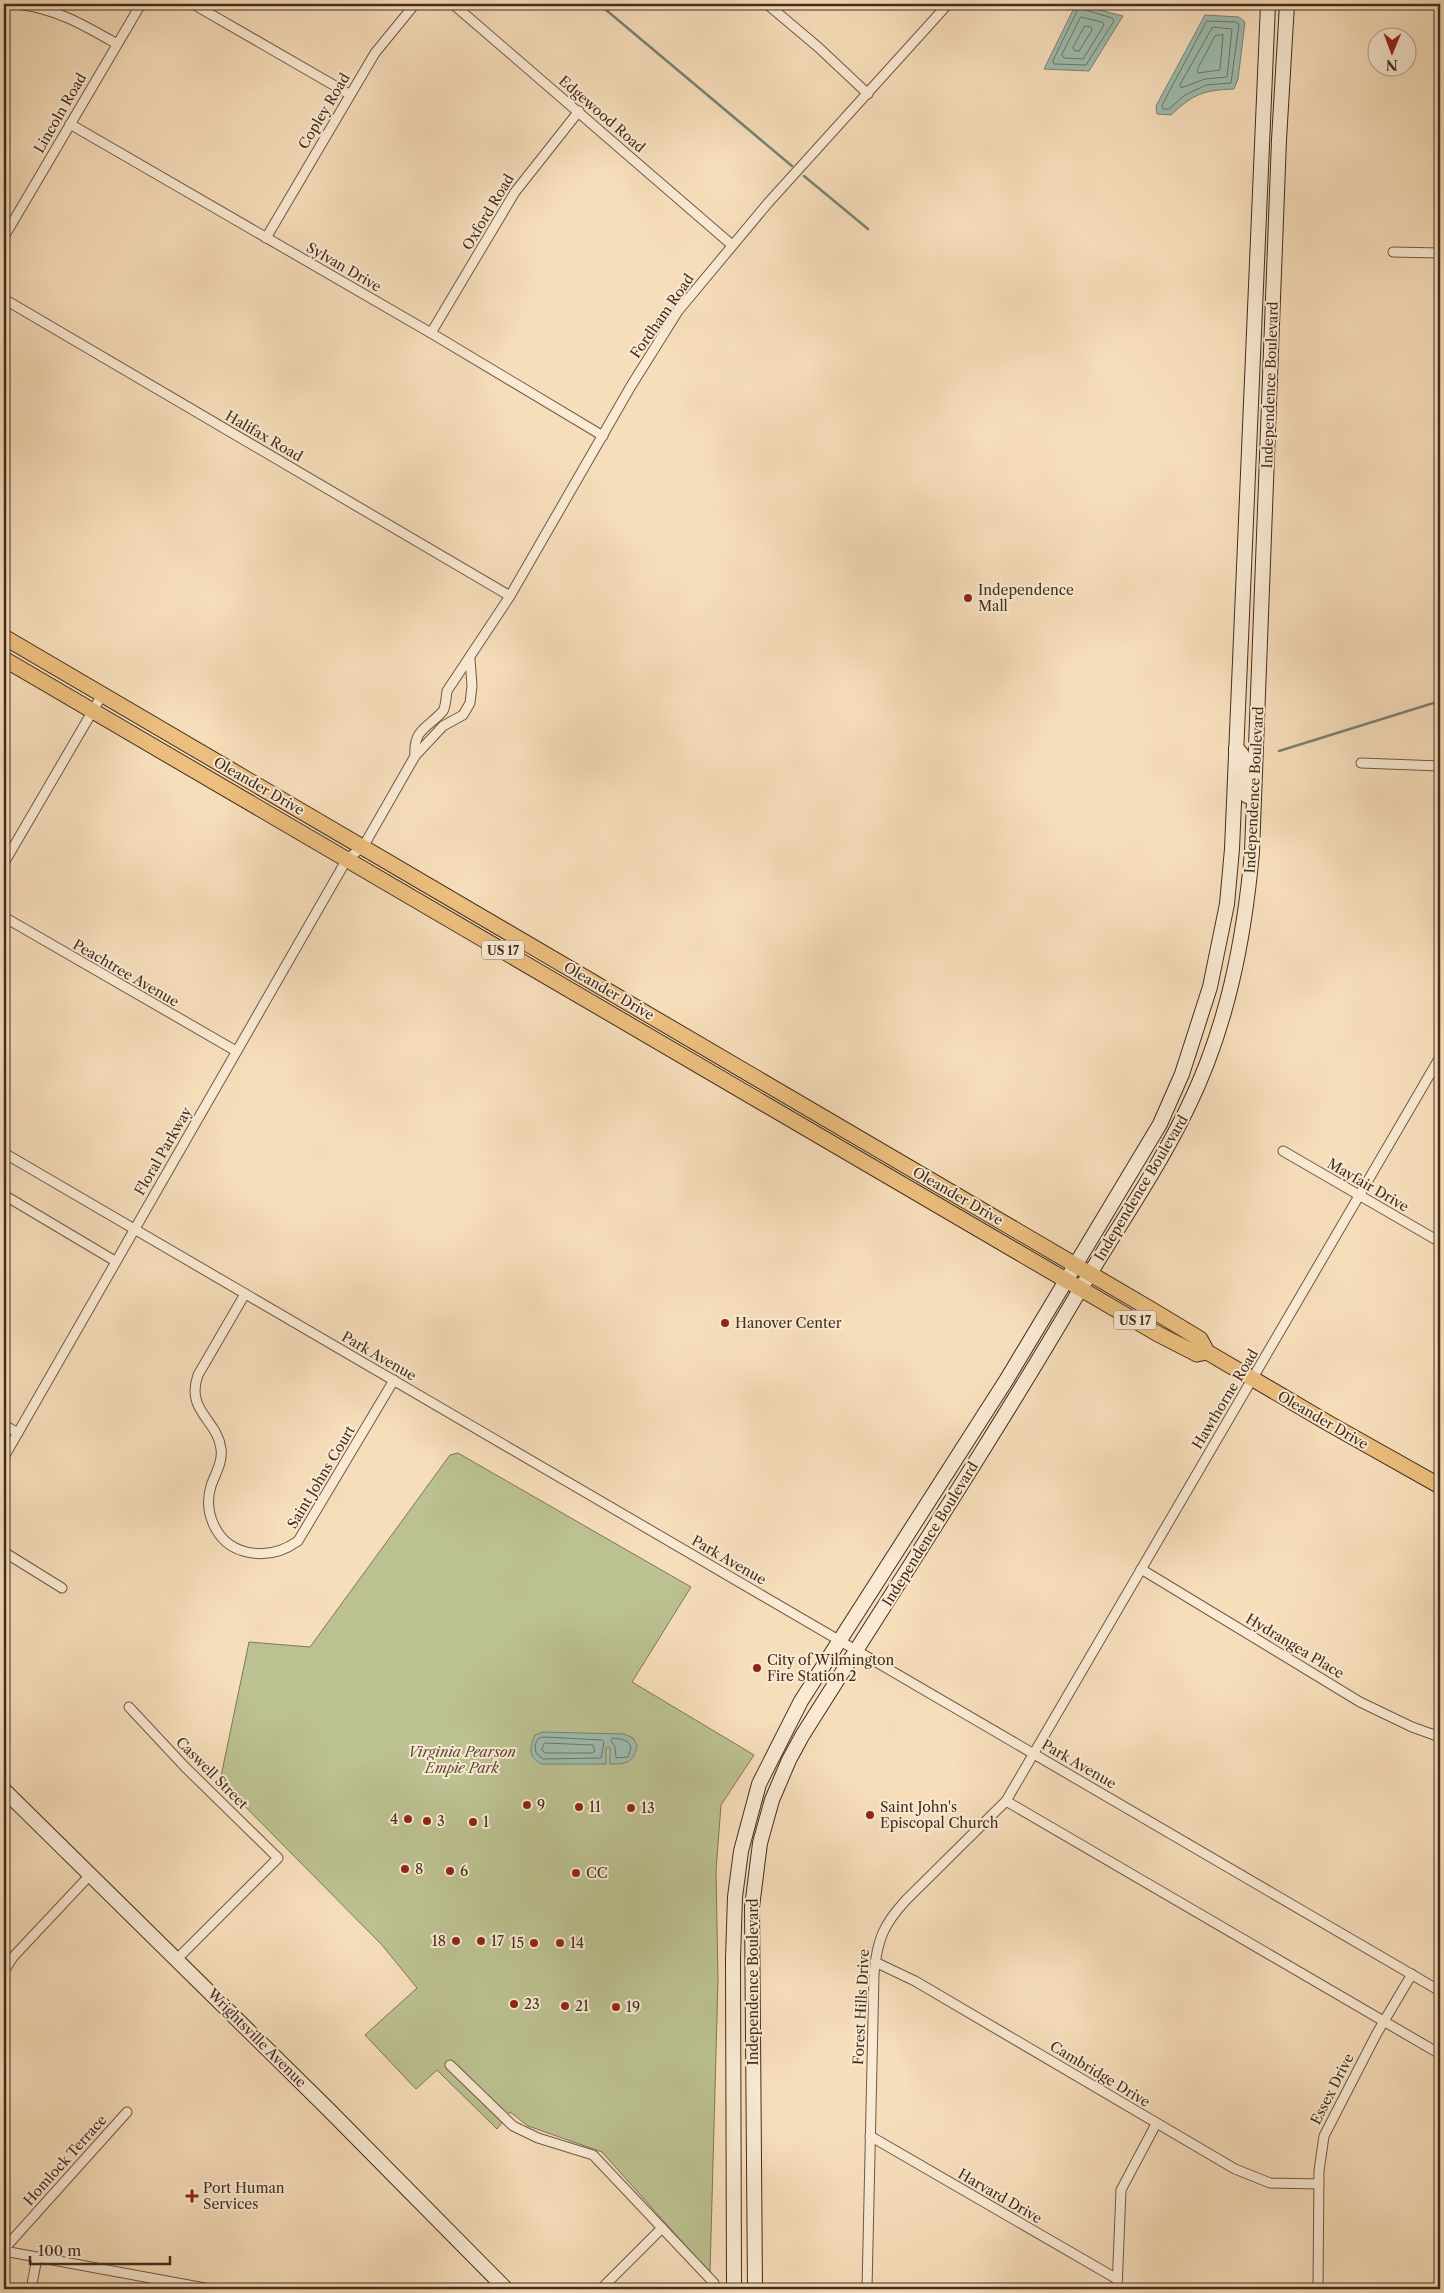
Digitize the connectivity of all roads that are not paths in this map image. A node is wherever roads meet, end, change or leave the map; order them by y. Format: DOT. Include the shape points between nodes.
graph roads {
  1 [pos="17,4"];
  2 [pos="141,4"];
  3 [pos="193,4"];
  4 [pos="416,4"];
  5 [pos="453,4"];
  6 [pos="766,4"];
  7 [pos="948,4"];
  8 [pos="1268,4"];
  9 [pos="1287,4"];
  10 [pos="117,44"];
  11 [pos="349,94"];
  12 [pos="868,94"];
  13 [pos="578,111"];
  14 [pos="70,124"];
  15 [pos="4,237"];
  16 [pos="266,238"];
  17 [pos="732,245"];
  18 [pos="1393,252"];
  19 [pos="1440,253"];
  20 [pos="4,299"];
  21 [pos="431,333"];
  22 [pos="603,436"];
  23 [pos="510,596"];
  24 [pos="4,637"];
  25 [pos="4,659"];
  26 [pos="470,659"];
  27 [pos="102,695"];
  28 [pos="92,711"];
  29 [pos="1236,749"];
  30 [pos="415,756"];
  31 [pos="1361,763"];
  32 [pos="1440,766"];
  33 [pos="363,847"];
  34 [pos="1252,852"];
  35 [pos="347,859"];
  36 [pos="4,863"];
  37 [pos="4,917"];
  38 [pos="236,1051"];
  39 [pos="1440,1057"];
  40 [pos="1283,1151"];
  41 [pos="4,1153"];
  42 [pos="4,1195"];
  43 [pos="1360,1196"];
  44 [pos="134,1229"];
  45 [pos="1440,1242"];
  46 [pos="116,1261"];
  47 [pos="1075,1264"];
  48 [pos="1090,1274"];
  49 [pos="1065,1279"];
  50 [pos="1081,1289"];
  51 [pos="245,1294"];
  52 [pos="1207,1352"];
  53 [pos="1253,1379"];
  54 [pos="394,1380"];
  55 [pos="4,1424"];
  56 [pos="18,1433"];
  57 [pos="4,1458"];
  58 [pos="1440,1486"];
  59 [pos="4,1552"];
  60 [pos="1141,1569"];
  61 [pos="62,1588"];
  62 [pos="840,1641"];
  63 [pos="857,1650"];
  64 [pos="129,1706"];
  65 [pos="1440,1737"];
  66 [pos="1034,1754"];
  67 [pos="4,1790"];
  68 [pos="1006,1801"];
  69 [pos="91,1874"];
  70 [pos="177,1959"];
  71 [pos="875,1962"];
  72 [pos="4,1971"];
  73 [pos="1412,1974"];
  74 [pos="1440,1990"];
  75 [pos="1384,2021"];
  76 [pos="1440,2054"];
  77 [pos="450,2065"];
  78 [pos="127,2112"];
  79 [pos="1156,2124"];
  80 [pos="870,2136"];
  81 [pos="1319,2184"];
  82 [pos="662,2228"];
  83 [pos="4,2250"];
  84 [pos="37,2258"];
  85 [pos="1117,2279"];
  86 [pos="714,2283"];
  87 [pos="31,2289"];
  88 [pos="210,2289"];
  89 [pos="506,2289"];
  90 [pos="601,2289"];
  91 [pos="734,2289"];
  92 [pos="754,2289"];
  93 [pos="867,2289"];
  94 [pos="1117,2289"];
  95 [pos="1318,2289"];
  1 -- 10 [label="street" via="61,13"];
  2 -- 10 [label="street, Lincoln Road"];
  3 -- 11 [label="street"];
  4 -- 11 [label="street, Copley Road" via="383,42"];
  5 -- 13 [label="street, Edgewood Road"];
  6 -- 12 [label="street"];
  7 -- 12 [label="street, Fordham Road"];
  8 -- 29 [label="main road, Independence Boulevard"];
  9 -- 34 [label="main road, Independence Boulevard"];
  10 -- 14 [label="street, Lincoln Road"];
  11 -- 16 [label="street, Copley Road"];
  12 -- 17 [label="street, Fordham Road"];
  13 -- 17 [label="street, Edgewood Road"];
  13 -- 21 [label="street, Oxford Road" via="516,192"];
  14 -- 15 [label="street, Lincoln Road"];
  14 -- 16 [label="street, Sylvan Drive"];
  16 -- 21 [label="street, Sylvan Drive"];
  17 -- 22 [label="street, Fordham Road" via="664,331"];
  18 -- 19 [label="street"];
  20 -- 23 [label="street, Halifax Road"];
  21 -- 22 [label="street, Sylvan Drive"];
  22 -- 23 [label="street, Fordham Road"];
  23 -- 26 [label="street, Fordham Road"];
  24 -- 27 [label="main road, Oleander Drive / US 17"];
  25 -- 28 [label="main road, Oleander Drive / US 17"];
  26 -- 30 [label="street, Fordham Road" via="447,691 444,710 419,733 414,743"];
  26 -- 30 [label="street, Fordham Road" via="470,703 462,715 443,726"];
  27 -- 28 [label="street"];
  27 -- 33 [label="main road, Oleander Drive / US 17"];
  28 -- 35 [label="main road, Oleander Drive / US 17"];
  28 -- 36 [label="street"];
  29 -- 34 [label="main road" via="1246,762"];
  29 -- 47 [label="main road, Independence Boulevard" via="1227,904 1216,964 1203,1010 1182,1074 1160,1124"];
  30 -- 33 [label="street, Fordham Road"];
  31 -- 32 [label="street"];
  33 -- 35 [label="street, Fordham Road"];
  33 -- 47 [label="main road, Oleander Drive / US 17"];
  34 -- 48 [label="main road, Independence Boulevard" via="1240,948 1224,1014 1201,1079 1174,1134"];
  35 -- 38 [label="street, Floral Parkway"];
  35 -- 49 [label="main road, Oleander Drive / US 17"];
  37 -- 38 [label="street, Peachtree Avenue"];
  38 -- 44 [label="street, Floral Parkway"];
  39 -- 43 [label="street, Hawthorne Road"];
  40 -- 43 [label="street, Mayfair Drive"];
  41 -- 44 [label="street, Park Avenue"];
  42 -- 46 [label="street"];
  43 -- 45 [label="street, Mayfair Drive"];
  43 -- 53 [label="street, Hawthorne Road"];
  44 -- 46 [label="street, Floral Parkway"];
  44 -- 51 [label="street, Park Avenue"];
  46 -- 56 [label="street, Floral Parkway"];
  47 -- 48 [label="main road, Oleander Drive / US 17"];
  47 -- 49 [label="main road, Independence Boulevard"];
  48 -- 50 [label="main road, Independence Boulevard"];
  48 -- 52 [label="main road, Oleander Drive / US 17" via="1200,1340"];
  49 -- 50 [label="main road, Oleander Drive / US 17"];
  49 -- 62 [label="main road, Independence Boulevard" via="1007,1379"];
  50 -- 52 [label="main road, Oleander Drive / US 17" via="1158,1334 1198,1354"];
  50 -- 63 [label="main road, Independence Boulevard"];
  51 -- 54 [label="street, Park Avenue"];
  51 -- 54 [label="street, Saint Johns Court" via="198,1375 195,1390 198,1408 216,1433 222,1450 209,1492 210,1516 218,1533 234,1547 265,1554 282,1550 298,1541"];
  52 -- 53 [label="main road, Oleander Drive / US 17"];
  53 -- 58 [label="main road, Oleander Drive / US 17"];
  53 -- 60 [label="street, Hawthorne Road"];
  54 -- 62 [label="street, Park Avenue"];
  55 -- 56 [label="street"];
  56 -- 57 [label="street, Floral Parkway"];
  59 -- 61 [label="street"];
  60 -- 65 [label="street, Hydrangea Place" via="1360,1702"];
  60 -- 66 [label="street, Hawthorne Road"];
  62 -- 63 [label="street, Park Avenue"];
  62 -- 91 [label="main road, Independence Boulevard" via="801,1701 765,1772 739,1858 732,1958"];
  63 -- 66 [label="street, Park Avenue"];
  63 -- 92 [label="main road, Independence Boulevard" via="785,1767 772,1800 757,1862 751,1939"];
  64 -- 70 [label="street, Caswell Street" via="185,1767 278,1858"];
  66 -- 68 [label="street, Forest Hills Drive"];
  66 -- 73 [label="street, Park Avenue"];
  67 -- 69 [label="main road, Wrightsville Avenue"];
  68 -- 71 [label="street, Forest Hills Drive" via="891,1916 881,1935"];
  68 -- 75 [label="street"];
  69 -- 70 [label="main road, Wrightsville Avenue"];
  69 -- 72 [label="street" via="13,1957"];
  70 -- 89 [label="main road, Wrightsville Avenue"];
  71 -- 79 [label="street, Cambridge Drive" via="915,1981"];
  71 -- 80 [label="street, Forest Hills Drive"];
  73 -- 74 [label="street, Park Avenue"];
  73 -- 75 [label="street, Essex Drive"];
  75 -- 76 [label="street"];
  75 -- 81 [label="street, Essex Drive" via="1327,2125 1321,2149"];
  77 -- 82 [label="street" via="513,2126 538,2138 593,2155"];
  78 -- 83 [label="street, Homlock Terrace"];
  79 -- 81 [label="street, Cambridge Drive" via="1258,2180"];
  79 -- 85 [label="street" via="1121,2190"];
  80 -- 85 [label="street, Harvard Drive"];
  80 -- 93 [label="street, Forest Hills Drive"];
  81 -- 95 [label="street, Essex Drive"];
  82 -- 86 [label="street"];
  82 -- 90 [label="street"];
  83 -- 84 [label="street"];
  84 -- 87 [label="street"];
  84 -- 88 [label="street"];
  85 -- 94 [label="street"];
}
